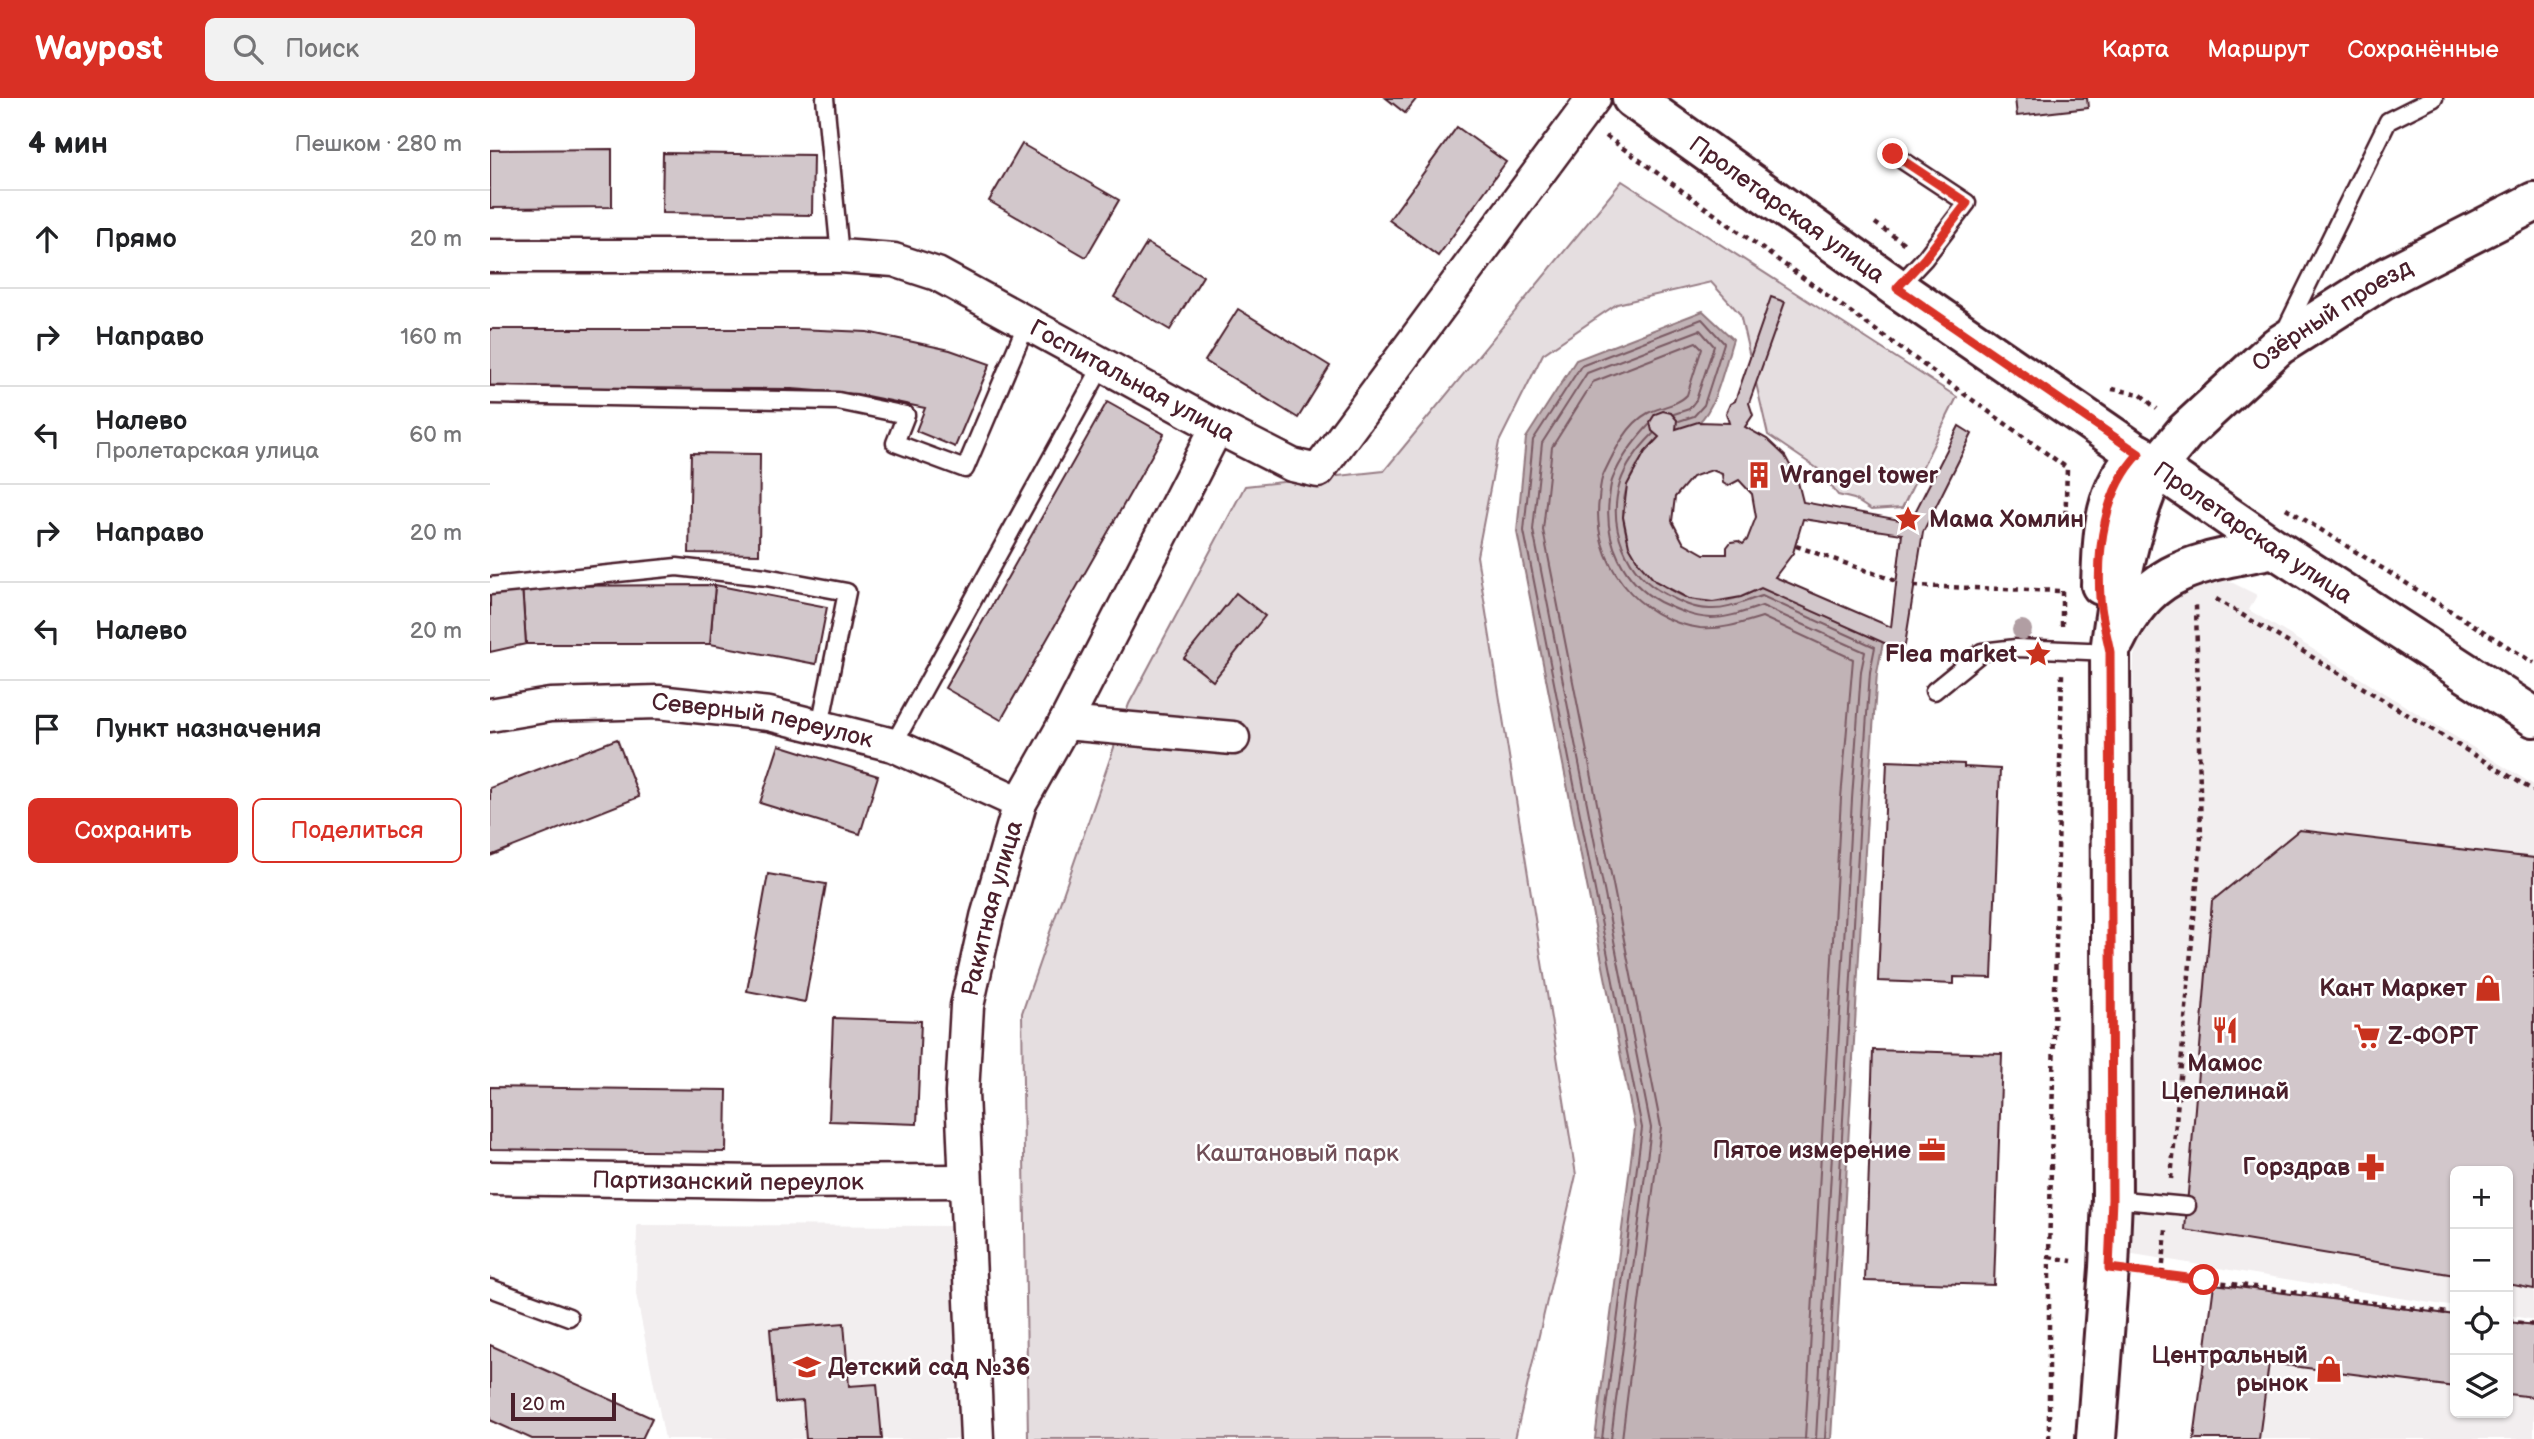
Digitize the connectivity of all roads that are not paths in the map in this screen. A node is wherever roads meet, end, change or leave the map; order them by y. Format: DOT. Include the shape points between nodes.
graph roads {
  1 [pos="825,98"];
  2 [pos="1632,98"];
  3 [pos="2434,98"];
  4 [pos="1587,108"];
  5 [pos="1893,154"];
  6 [pos="2534,202"];
  7 [pos="490,256"];
  8 [pos="840,256"];
  9 [pos="1897,288"];
  10 [pos="1027,323"];
  11 [pos="2278,346"];
  12 [pos="1102,366"];
  13 [pos="490,395"];
  14 [pos="1217,427"];
  15 [pos="2148,460"];
  16 [pos="2274,548"];
  17 [pos="490,586"];
  18 [pos="2110,652"];
  19 [pos="1934,691"];
  20 [pos="490,715"];
  21 [pos="2534,717"];
  22 [pos="1065,723"];
  23 [pos="820,726"];
  24 [pos="1233,738"];
  25 [pos="893,745"];
  26 [pos="1020,803"];
  27 [pos="490,1178"];
  28 [pos="965,1181"];
  29 [pos="2112,1199"];
  30 [pos="2187,1206"];
  31 [pos="490,1288"];
  32 [pos="569,1317"];
  33 [pos="977,1439"];
  34 [pos="2096,1439"];
  1 -- 8 [label="lane"];
  2 -- 9 [label="main road, Пролетарская улица"];
  3 -- 11 [label="lane" via="2388,121"];
  4 -- 14 [label="street, Госпитальная улица" via="1318,471 1292,465"];
  5 -- 9 [label="lane" via="1967,203"];
  6 -- 11 [label="main road, Озёрный проезд" via="2383,279"];
  7 -- 8 [label="street, Госпитальная улица"];
  8 -- 10 [label="street, Госпитальная улица" via="894,260 937,274"];
  9 -- 15 [label="main road, Пролетарская улица"];
  10 -- 12 [label="street, Госпитальная улица"];
  10 -- 13 [label="lane" via="965,469 895,443 906,415 838,401"];
  11 -- 15 [label="main road, Озёрный проезд"];
  12 -- 14 [label="street, Госпитальная улица"];
  12 -- 25 [label="lane"];
  14 -- 22 [label="street, Ракитная улица"];
  15 -- 16 [label="main road, Пролетарская улица"];
  15 -- 18 [label="main road, Озёрный проезд" via="2117,597"];
  16 -- 18 [label="main road" via="2175,572 2140,601"];
  16 -- 21 [label="main road, Пролетарская улица"];
  17 -- 23 [label="lane" via="677,567 847,592"];
  18 -- 19 [label="lane" via="2016,648 1982,652"];
  18 -- 29 [label="main road, Озёрный проезд"];
  20 -- 23 [label="street, Северный переулок" via="550,705 658,702 769,713"];
  22 -- 24 [label="street"];
  22 -- 26 [label="street, Ракитная улица"];
  23 -- 25 [label="street, Северный переулок"];
  25 -- 26 [label="street, Северный переулок"];
  26 -- 28 [label="street, Ракитная улица" via="967,1006 962,1093"];
  27 -- 28 [label="street, Партизанский переулок"];
  28 -- 33 [label="street, Ракитная улица"];
  29 -- 30 [label="lane"];
  29 -- 34 [label="main road, Озёрный проезд"];
  31 -- 32 [label="lane"];
}
